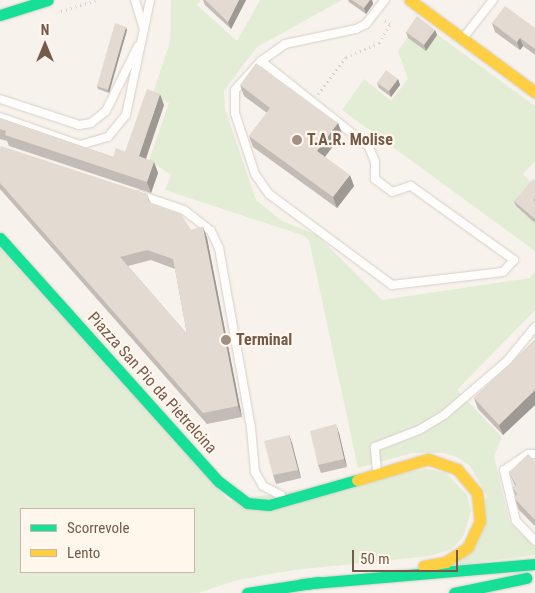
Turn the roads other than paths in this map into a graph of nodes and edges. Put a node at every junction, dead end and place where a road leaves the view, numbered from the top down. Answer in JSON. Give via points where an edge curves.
{"nodes":[{"id":1,"x":48,"y":0,"type":"edge"},
{"id":2,"x":134,"y":0,"type":"edge"},
{"id":3,"x":150,"y":0,"type":"edge"},
{"id":4,"x":385,"y":0,"type":"edge"},
{"id":5,"x":410,"y":0,"type":"edge"},
{"id":6,"x":493,"y":0,"type":"edge"},
{"id":7,"x":0,"y":14,"type":"edge"},
{"id":8,"x":145,"y":33,"type":"junction"},
{"id":9,"x":464,"y":37,"type":"junction"},
{"id":10,"x":261,"y":62,"type":"junction"},
{"id":11,"x":535,"y":92,"type":"edge"},
{"id":12,"x":0,"y":98,"type":"edge"},
{"id":13,"x":0,"y":117,"type":"edge"},
{"id":14,"x":129,"y":192,"type":"edge"},
{"id":15,"x":0,"y":238,"type":"edge"},
{"id":16,"x":535,"y":327,"type":"edge"},
{"id":17,"x":535,"y":454,"type":"edge"},
{"id":18,"x":378,"y":472,"type":"junction"},
{"id":19,"x":302,"y":496,"type":"junction"},
{"id":20,"x":535,"y":541,"type":"edge"},
{"id":21,"x":535,"y":564,"type":"edge"},
{"id":22,"x":535,"y":576,"type":"edge"},
{"id":23,"x":302,"y":584,"type":"junction"},
{"id":24,"x":247,"y":593,"type":"edge"},
{"id":25,"x":454,"y":593,"type":"edge"}],
"edges":[{"from":1,"to":7,"type":"street"},
{"from":2,"to":8,"type":"lane"},
{"from":3,"to":8,"type":"lane"},
{"from":4,"to":10,"type":"lane","via":[[366,24],[285,44]]},
{"from":5,"to":9,"type":"street"},
{"from":6,"to":9,"type":"lane"},
{"from":8,"to":12,"type":"lane","via":[[106,111],[91,123],[79,125]]},
{"from":8,"to":13,"type":"lane","via":[[126,115],[108,137],[80,145]]},
{"from":9,"to":11,"type":"street"},
{"from":10,"to":10,"type":"lane","via":[[235,90],[235,113],[254,174],[269,194],[392,286],[503,272],[514,260],[411,186],[392,192],[375,179],[375,162],[369,147]]},
{"from":14,"to":19,"type":"lane","via":[[184,210],[211,231],[219,248],[255,472],[263,486],[273,493]]},
{"from":15,"to":19,"type":"street","name":"Piazza San Pio da Pietrelcina","via":[[218,481],[248,503],[269,505]]},
{"from":16,"to":18,"type":"lane","via":[[507,361],[444,415],[419,430],[375,447]]},
{"from":17,"to":20,"type":"lane","via":[[528,454],[504,470],[516,520]]},
{"from":18,"to":19,"type":"street","name":"Piazza San Pio da Pietrelcina"},
{"from":18,"to":23,"type":"street","name":"Piazza San Pio da Pietrelcina","via":[[428,460],[457,469],[477,493],[480,506],[476,534],[468,547],[446,562]]},
{"from":21,"to":23,"type":"street"},
{"from":22,"to":25,"type":"street"},
{"from":23,"to":24,"type":"street"}]}
